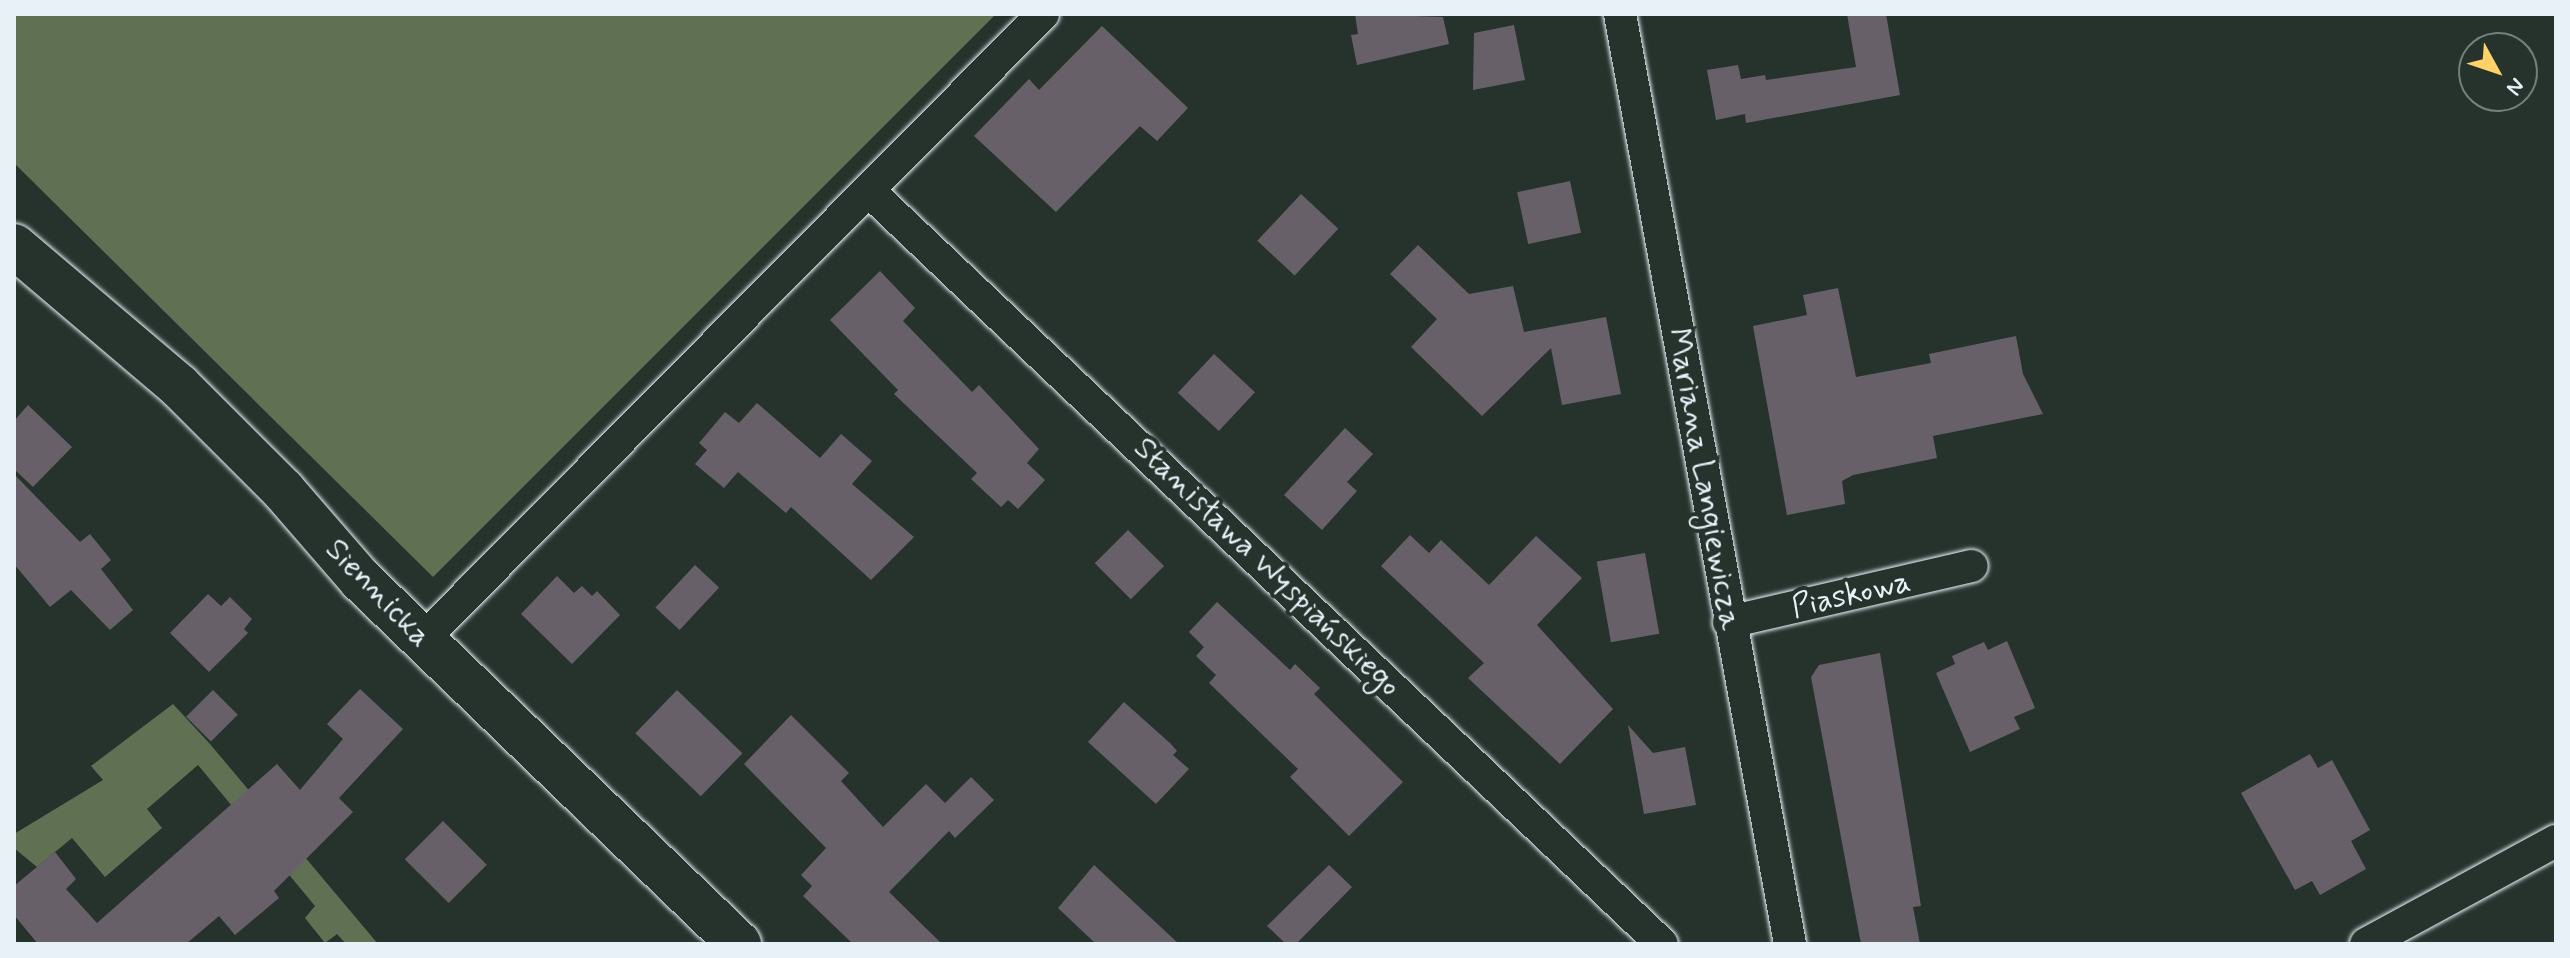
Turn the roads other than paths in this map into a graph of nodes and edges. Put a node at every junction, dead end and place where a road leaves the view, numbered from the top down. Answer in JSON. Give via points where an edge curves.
{"nodes":[{"id":1,"x":1043,"y":14,"type":"edge"},
{"id":2,"x":1620,"y":14,"type":"edge"},
{"id":3,"x":870,"y":192,"type":"junction"},
{"id":4,"x":14,"y":246,"type":"edge"},
{"id":5,"x":1972,"y":566,"type":"dead end"},
{"id":6,"x":1729,"y":622,"type":"junction"},
{"id":7,"x":422,"y":640,"type":"junction"},
{"id":8,"x":2556,"y":841,"type":"edge"},
{"id":9,"x":739,"y":944,"type":"edge"},
{"id":10,"x":1662,"y":944,"type":"edge"},
{"id":11,"x":1790,"y":944,"type":"edge"},
{"id":12,"x":2366,"y":944,"type":"edge"}],
"edges":[{"from":1,"to":3,"type":"street"},
{"from":2,"to":6,"type":"street","name":"Mariana Langiewicza"},
{"from":3,"to":7,"type":"street"},
{"from":3,"to":10,"type":"street","name":"Stanisława Wyspiańskiego"},
{"from":4,"to":7,"type":"main road","name":"Siennicka","via":[[179,386]]},
{"from":5,"to":6,"type":"street","name":"Piaskowa"},
{"from":6,"to":11,"type":"street","name":"Mariana Langiewicza"},
{"from":7,"to":9,"type":"main road","name":"Siennicka"},
{"from":8,"to":12,"type":"street"}]}
